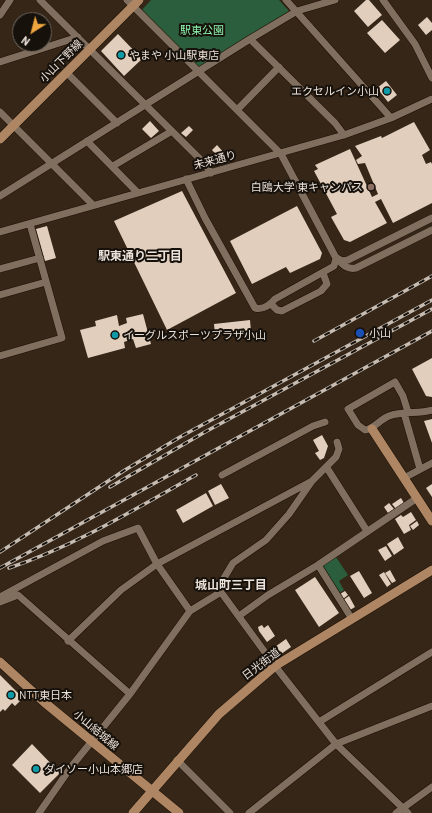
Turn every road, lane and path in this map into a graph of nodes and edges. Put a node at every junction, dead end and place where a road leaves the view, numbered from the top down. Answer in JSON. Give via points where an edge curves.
{"nodes":[{"id":1,"x":10,"y":0,"type":"edge"},
{"id":2,"x":40,"y":0,"type":"edge"},
{"id":3,"x":286,"y":0,"type":"edge"},
{"id":4,"x":335,"y":0,"type":"edge"},
{"id":5,"x":383,"y":0,"type":"edge"},
{"id":6,"x":133,"y":2,"type":"edge"},
{"id":7,"x":297,"y":11,"type":"junction"},
{"id":8,"x":0,"y":16,"type":"edge"},
{"id":9,"x":78,"y":37,"type":"junction"},
{"id":10,"x":250,"y":39,"type":"junction"},
{"id":11,"x":90,"y":49,"type":"junction"},
{"id":12,"x":0,"y":62,"type":"edge"},
{"id":13,"x":278,"y":67,"type":"junction"},
{"id":14,"x":198,"y":71,"type":"junction"},
{"id":15,"x":66,"y":73,"type":"junction"},
{"id":16,"x":432,"y":78,"type":"edge"},
{"id":17,"x":432,"y":99,"type":"edge"},
{"id":18,"x":146,"y":104,"type":"junction"},
{"id":19,"x":237,"y":110,"type":"junction"},
{"id":20,"x":0,"y":112,"type":"edge"},
{"id":21,"x":391,"y":118,"type":"junction"},
{"id":22,"x":117,"y":123,"type":"junction"},
{"id":23,"x":14,"y":126,"type":"junction"},
{"id":24,"x":172,"y":131,"type":"junction"},
{"id":25,"x":344,"y":135,"type":"junction"},
{"id":26,"x":0,"y":139,"type":"edge"},
{"id":27,"x":87,"y":141,"type":"junction"},
{"id":28,"x":281,"y":154,"type":"junction"},
{"id":29,"x":53,"y":163,"type":"junction"},
{"id":30,"x":113,"y":166,"type":"junction"},
{"id":31,"x":211,"y":173,"type":"junction"},
{"id":32,"x":186,"y":179,"type":"junction"},
{"id":33,"x":137,"y":192,"type":"junction"},
{"id":34,"x":0,"y":196,"type":"edge"},
{"id":35,"x":93,"y":205,"type":"junction"},
{"id":36,"x":432,"y":218,"type":"edge"},
{"id":37,"x":30,"y":224,"type":"junction"},
{"id":38,"x":432,"y":230,"type":"edge"},
{"id":39,"x":0,"y":232,"type":"edge"},
{"id":40,"x":40,"y":258,"type":"junction"},
{"id":41,"x":336,"y":258,"type":"junction"},
{"id":42,"x":0,"y":269,"type":"edge"},
{"id":43,"x":323,"y":272,"type":"junction"},
{"id":44,"x":46,"y":282,"type":"junction"},
{"id":45,"x":0,"y":295,"type":"edge"},
{"id":46,"x":271,"y":304,"type":"junction"},
{"id":47,"x":0,"y":356,"type":"edge"},
{"id":48,"x":432,"y":410,"type":"edge"},
{"id":49,"x":406,"y":412,"type":"junction"},
{"id":50,"x":325,"y":422,"type":"dead end"},
{"id":51,"x":372,"y":429,"type":"junction"},
{"id":52,"x":337,"y":442,"type":"dead end"},
{"id":53,"x":432,"y":463,"type":"edge"},
{"id":54,"x":327,"y":468,"type":"junction"},
{"id":55,"x":420,"y":469,"type":"junction"},
{"id":56,"x":222,"y":475,"type":"dead end"},
{"id":57,"x":404,"y":478,"type":"junction"},
{"id":58,"x":312,"y":481,"type":"junction"},
{"id":59,"x":417,"y":498,"type":"junction"},
{"id":60,"x":432,"y":521,"type":"edge"},
{"id":61,"x":367,"y":531,"type":"junction"},
{"id":62,"x":157,"y":564,"type":"junction"},
{"id":63,"x":318,"y":565,"type":"junction"},
{"id":64,"x":432,"y":570,"type":"edge"},
{"id":65,"x":221,"y":592,"type":"junction"},
{"id":66,"x":0,"y":597,"type":"edge"},
{"id":67,"x":0,"y":602,"type":"edge"},
{"id":68,"x":190,"y":611,"type":"junction"},
{"id":69,"x":239,"y":616,"type":"junction"},
{"id":70,"x":352,"y":619,"type":"junction"},
{"id":71,"x":68,"y":641,"type":"junction"},
{"id":72,"x":432,"y":652,"type":"edge"},
{"id":73,"x":0,"y":662,"type":"edge"},
{"id":74,"x":275,"y":666,"type":"junction"},
{"id":75,"x":130,"y":694,"type":"junction"},
{"id":76,"x":432,"y":706,"type":"edge"},
{"id":77,"x":319,"y":722,"type":"junction"},
{"id":78,"x":91,"y":742,"type":"junction"},
{"id":79,"x":336,"y":744,"type":"junction"},
{"id":80,"x":177,"y":760,"type":"junction"},
{"id":81,"x":432,"y":787,"type":"edge"},
{"id":82,"x":151,"y":790,"type":"junction"},
{"id":83,"x":405,"y":811,"type":"edge"},
{"id":84,"x":39,"y":813,"type":"edge"},
{"id":85,"x":133,"y":813,"type":"edge"},
{"id":86,"x":179,"y":813,"type":"edge"},
{"id":87,"x":230,"y":813,"type":"edge"},
{"id":88,"x":249,"y":813,"type":"edge"},
{"id":89,"x":396,"y":813,"type":"edge"}],
"edges":[{"from":1,"to":8,"type":"street"},
{"from":2,"to":9,"type":"street"},
{"from":3,"to":7,"type":"street"},
{"from":4,"to":7,"type":"street"},
{"from":5,"to":16,"type":"street","via":[[415,44]]},
{"from":6,"to":11,"type":"main road","name":"小山下野線"},
{"from":6,"to":14,"type":"street"},
{"from":7,"to":10,"type":"street"},
{"from":7,"to":21,"type":"street"},
{"from":9,"to":11,"type":"street"},
{"from":9,"to":12,"type":"street"},
{"from":10,"to":13,"type":"street"},
{"from":10,"to":14,"type":"street"},
{"from":11,"to":15,"type":"main road","name":"小山下野線"},
{"from":11,"to":18,"type":"street"},
{"from":13,"to":19,"type":"street"},
{"from":13,"to":25,"type":"street"},
{"from":14,"to":18,"type":"street"},
{"from":14,"to":19,"type":"street"},
{"from":15,"to":22,"type":"street"},
{"from":15,"to":23,"type":"main road","name":"小山下野線"},
{"from":17,"to":21,"type":"street","name":"未来通り"},
{"from":18,"to":22,"type":"street"},
{"from":18,"to":24,"type":"street"},
{"from":19,"to":28,"type":"street"},
{"from":20,"to":23,"type":"street"},
{"from":21,"to":25,"type":"street","name":"未来通り"},
{"from":22,"to":27,"type":"street"},
{"from":23,"to":26,"type":"main road","name":"小山下野線"},
{"from":23,"to":29,"type":"street"},
{"from":24,"to":30,"type":"street"},
{"from":24,"to":31,"type":"street"},
{"from":25,"to":28,"type":"street","name":"未来通り"},
{"from":27,"to":29,"type":"street"},
{"from":27,"to":30,"type":"street"},
{"from":28,"to":31,"type":"street","name":"未来通り"},
{"from":28,"to":41,"type":"street"},
{"from":29,"to":34,"type":"street"},
{"from":29,"to":35,"type":"street"},
{"from":30,"to":33,"type":"street"},
{"from":31,"to":32,"type":"street","name":"未来通り"},
{"from":32,"to":33,"type":"street","name":"未来通り"},
{"from":32,"to":46,"type":"street","via":[[252,306],[260,309]]},
{"from":33,"to":35,"type":"street","name":"未来通り"},
{"from":35,"to":37,"type":"street","name":"未来通り"},
{"from":36,"to":41,"type":"street","via":[[348,260]]},
{"from":37,"to":39,"type":"street","name":"未来通り"},
{"from":37,"to":40,"type":"street"},
{"from":38,"to":41,"type":"street","via":[[356,268],[346,267]]},
{"from":40,"to":42,"type":"street"},
{"from":40,"to":44,"type":"street"},
{"from":41,"to":43,"type":"street","via":[[334,266]]},
{"from":43,"to":46,"type":"street","via":[[275,299]]},
{"from":43,"to":46,"type":"street","via":[[327,284],[321,292],[282,311]]},
{"from":44,"to":45,"type":"street"},
{"from":44,"to":47,"type":"street","via":[[62,338]]},
{"from":48,"to":49,"type":"street"},
{"from":49,"to":51,"type":"street","via":[[389,416]]},
{"from":49,"to":51,"type":"street","via":[[403,396],[395,382],[348,409],[360,429]]},
{"from":49,"to":55,"type":"street"},
{"from":50,"to":56,"type":"street"},
{"from":51,"to":57,"type":"main road"},
{"from":52,"to":54,"type":"street","via":[[339,449],[336,457]]},
{"from":53,"to":55,"type":"street"},
{"from":54,"to":58,"type":"street"},
{"from":54,"to":61,"type":"street"},
{"from":55,"to":57,"type":"street"},
{"from":57,"to":59,"type":"main road"},
{"from":58,"to":62,"type":"street"},
{"from":58,"to":65,"type":"street","via":[[289,514],[266,540],[233,563],[218,588]]},
{"from":59,"to":60,"type":"main road"},
{"from":59,"to":61,"type":"street"},
{"from":61,"to":63,"type":"street"},
{"from":62,"to":66,"type":"street","via":[[138,528],[103,541]]},
{"from":62,"to":68,"type":"street"},
{"from":62,"to":71,"type":"street","via":[[122,590]]},
{"from":63,"to":69,"type":"street"},
{"from":63,"to":70,"type":"street"},
{"from":64,"to":70,"type":"main road","name":"日光街道"},
{"from":65,"to":68,"type":"street"},
{"from":65,"to":69,"type":"street"},
{"from":67,"to":71,"type":"street","via":[[18,595]]},
{"from":68,"to":75,"type":"street"},
{"from":69,"to":74,"type":"street"},
{"from":70,"to":74,"type":"main road","name":"日光街道"},
{"from":71,"to":75,"type":"street"},
{"from":72,"to":77,"type":"street"},
{"from":73,"to":78,"type":"main road","name":"小山結城線"},
{"from":74,"to":77,"type":"street"},
{"from":74,"to":80,"type":"main road","name":"日光街道","via":[[218,714]]},
{"from":75,"to":78,"type":"street"},
{"from":76,"to":79,"type":"street"},
{"from":77,"to":79,"type":"street"},
{"from":78,"to":82,"type":"main road","name":"小山結城線"},
{"from":78,"to":84,"type":"street"},
{"from":79,"to":83,"type":"street"},
{"from":79,"to":88,"type":"street"},
{"from":80,"to":82,"type":"main road","name":"日光街道"},
{"from":80,"to":87,"type":"street"},
{"from":81,"to":83,"type":"street"},
{"from":82,"to":85,"type":"main road","name":"日光街道"},
{"from":82,"to":86,"type":"main road","name":"小山結城線"},
{"from":83,"to":89,"type":"street"}]}
